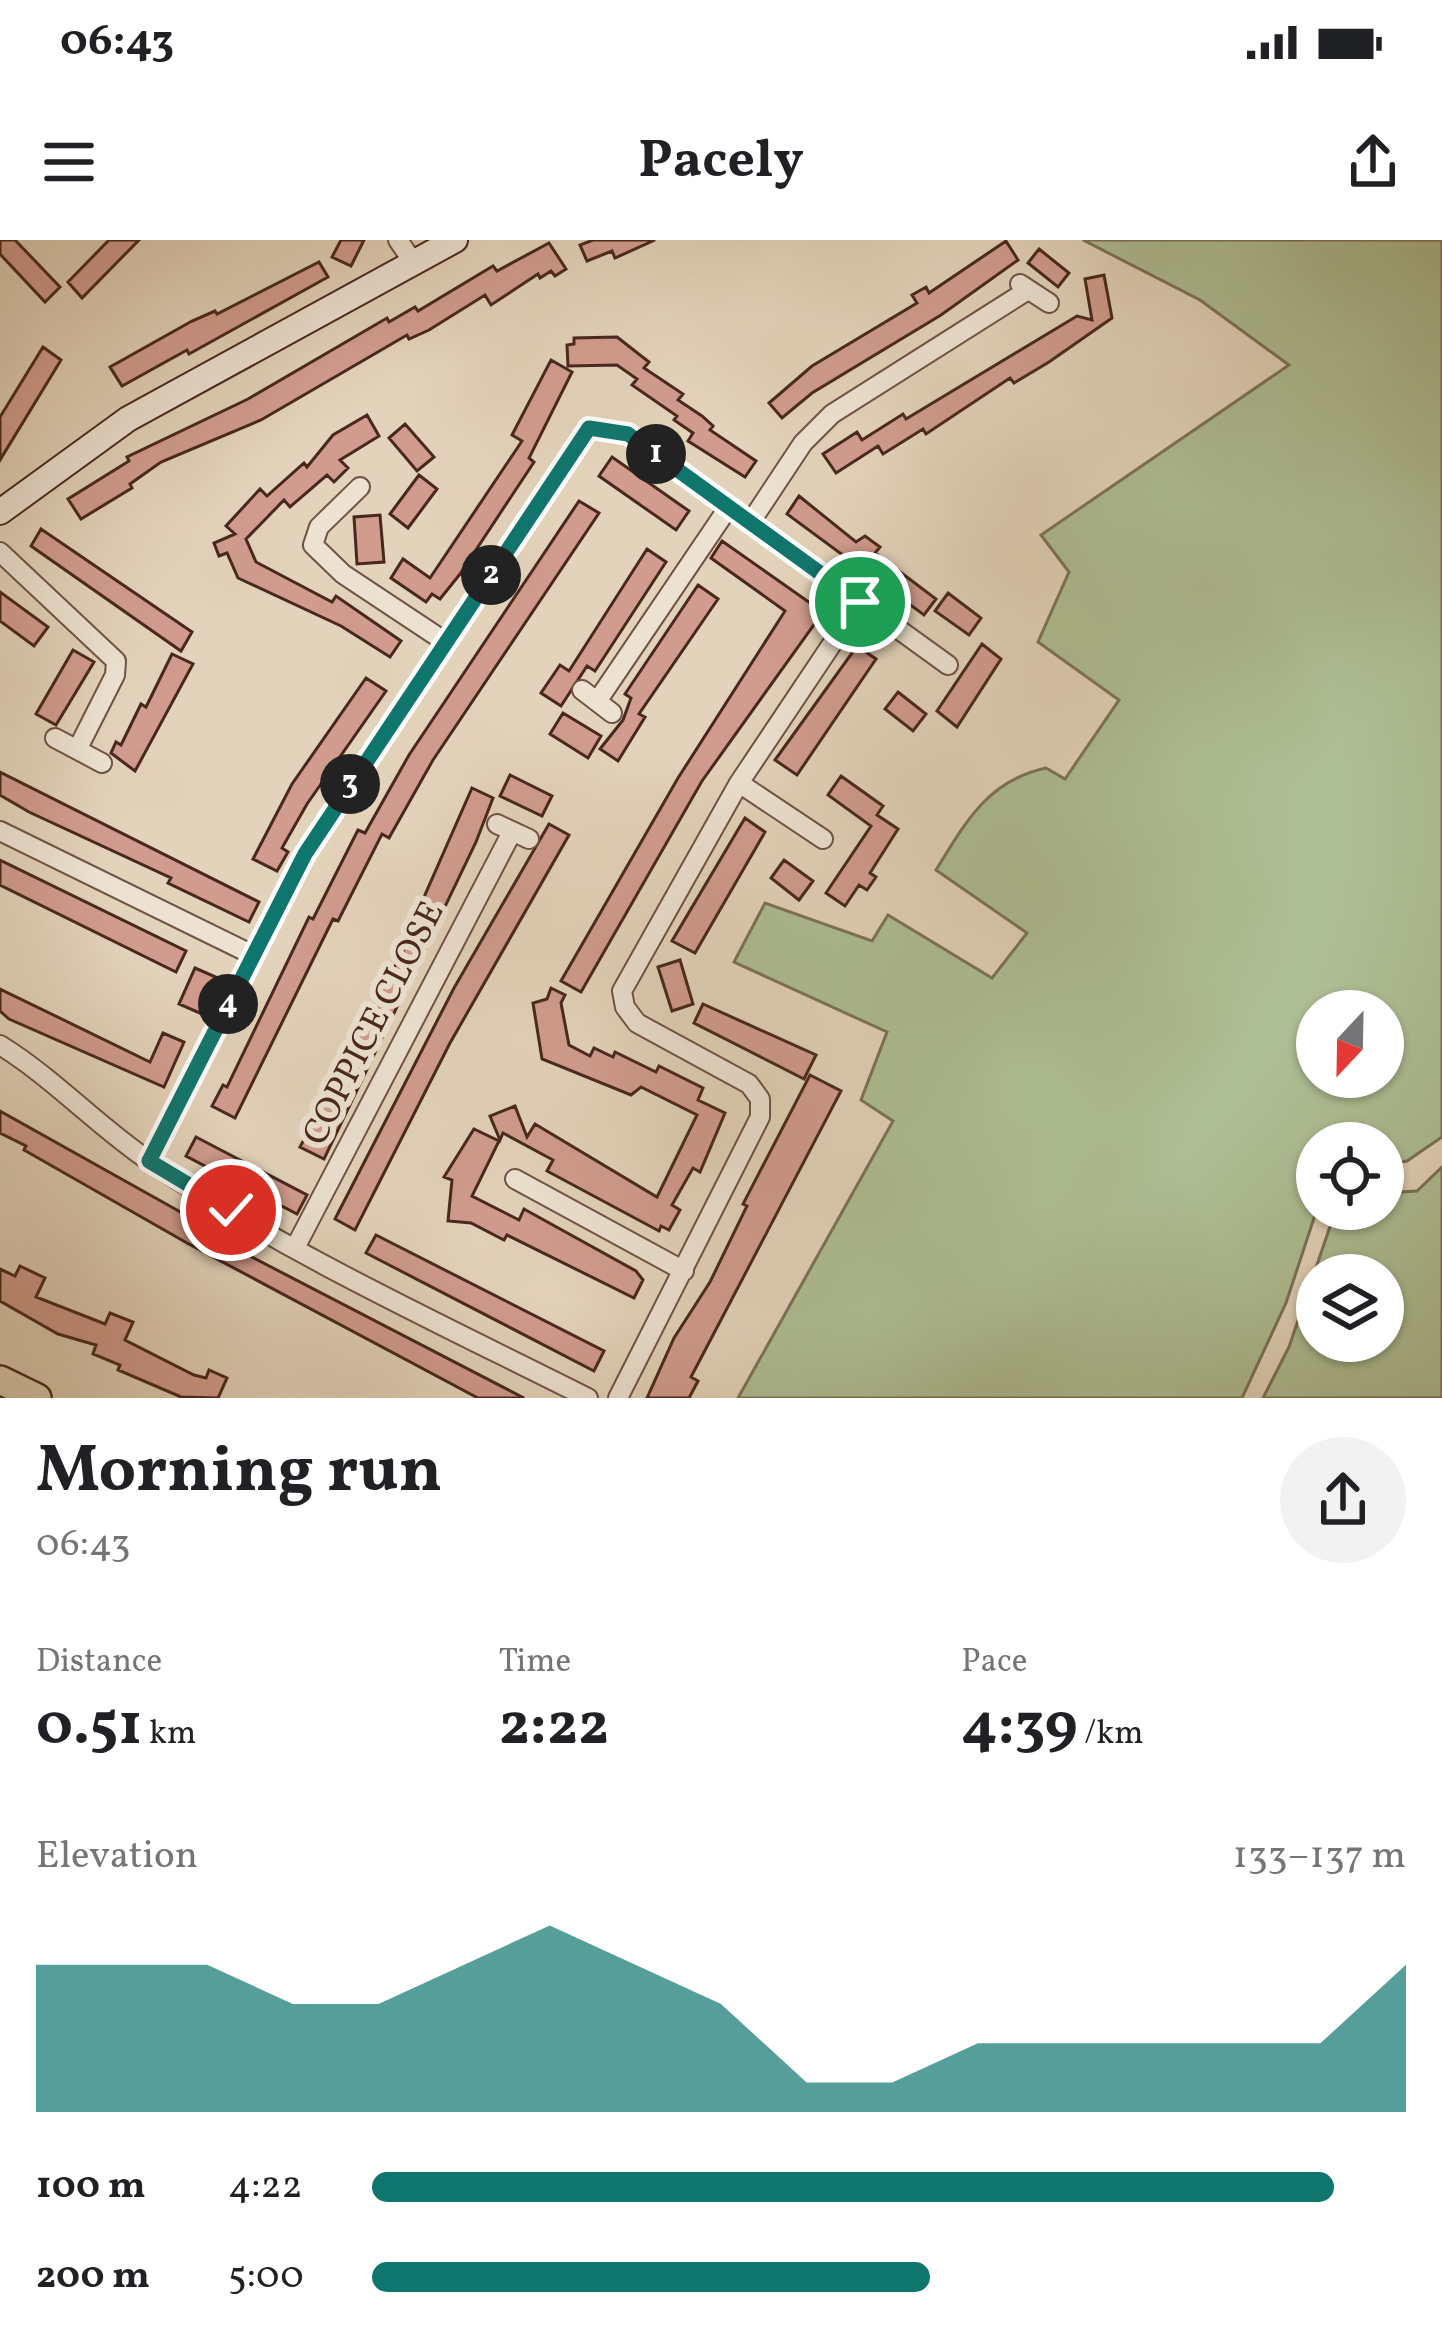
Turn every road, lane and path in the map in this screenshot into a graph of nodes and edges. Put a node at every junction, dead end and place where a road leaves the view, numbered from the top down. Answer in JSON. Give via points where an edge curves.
{"nodes":[{"id":1,"x":398,"y":240,"type":"edge"},
{"id":2,"x":455,"y":240,"type":"edge"},
{"id":3,"x":413,"y":262,"type":"junction"},
{"id":4,"x":1049,"y":304,"type":"dead end"},
{"id":5,"x":360,"y":487,"type":"dead end"},
{"id":6,"x":728,"y":508,"type":"junction"},
{"id":7,"x":0,"y":512,"type":"edge"},
{"id":8,"x":750,"y":523,"type":"junction"},
{"id":9,"x":0,"y":553,"type":"edge"},
{"id":10,"x":860,"y":602,"type":"junction"},
{"id":11,"x":447,"y":643,"type":"junction"},
{"id":12,"x":919,"y":673,"type":"dead end"},
{"id":13,"x":597,"y":701,"type":"dead end"},
{"id":14,"x":55,"y":738,"type":"dead end"},
{"id":15,"x":78,"y":748,"type":"junction"},
{"id":16,"x":102,"y":763,"type":"dead end"},
{"id":17,"x":739,"y":783,"type":"junction"},
{"id":18,"x":0,"y":831,"type":"edge"},
{"id":19,"x":513,"y":832,"type":"dead end"},
{"id":20,"x":823,"y":839,"type":"dead end"},
{"id":21,"x":253,"y":955,"type":"junction"},
{"id":22,"x":0,"y":1045,"type":"edge"},
{"id":23,"x":149,"y":1161,"type":"junction"},
{"id":24,"x":515,"y":1179,"type":"dead end"},
{"id":25,"x":296,"y":1246,"type":"junction"},
{"id":26,"x":684,"y":1271,"type":"junction"},
{"id":27,"x":0,"y":1380,"type":"edge"},
{"id":28,"x":37,"y":1398,"type":"edge"},
{"id":29,"x":588,"y":1398,"type":"edge"},
{"id":30,"x":618,"y":1398,"type":"edge"}],
"edges":[{"from":1,"to":3,"type":"street"},
{"from":2,"to":3,"type":"street"},
{"from":3,"to":7,"type":"street","via":[[128,419]]},
{"from":4,"to":8,"type":"street","via":[[1024,287],[832,414],[803,442]]},
{"from":5,"to":11,"type":"street","via":[[319,527],[313,544],[343,574]]},
{"from":6,"to":8,"type":"street"},
{"from":6,"to":11,"type":"street","via":[[628,434],[597,426],[575,442]]},
{"from":6,"to":13,"type":"street"},
{"from":8,"to":10,"type":"street"},
{"from":9,"to":15,"type":"street","via":[[116,661]]},
{"from":10,"to":12,"type":"street","via":[[940,660]]},
{"from":10,"to":17,"type":"street"},
{"from":11,"to":21,"type":"street","via":[[305,854]]},
{"from":14,"to":15,"type":"street"},
{"from":15,"to":16,"type":"street"},
{"from":17,"to":20,"type":"street"},
{"from":17,"to":26,"type":"street","via":[[622,991],[637,1023],[749,1084],[760,1099],[760,1117]]},
{"from":18,"to":21,"type":"street"},
{"from":19,"to":25,"type":"street","name":"COPPICE CLOSE"},
{"from":21,"to":23,"type":"street"},
{"from":22,"to":23,"type":"street"},
{"from":23,"to":25,"type":"street"},
{"from":24,"to":26,"type":"street"},
{"from":25,"to":29,"type":"street"},
{"from":26,"to":30,"type":"street"},
{"from":27,"to":28,"type":"main road"}]}
